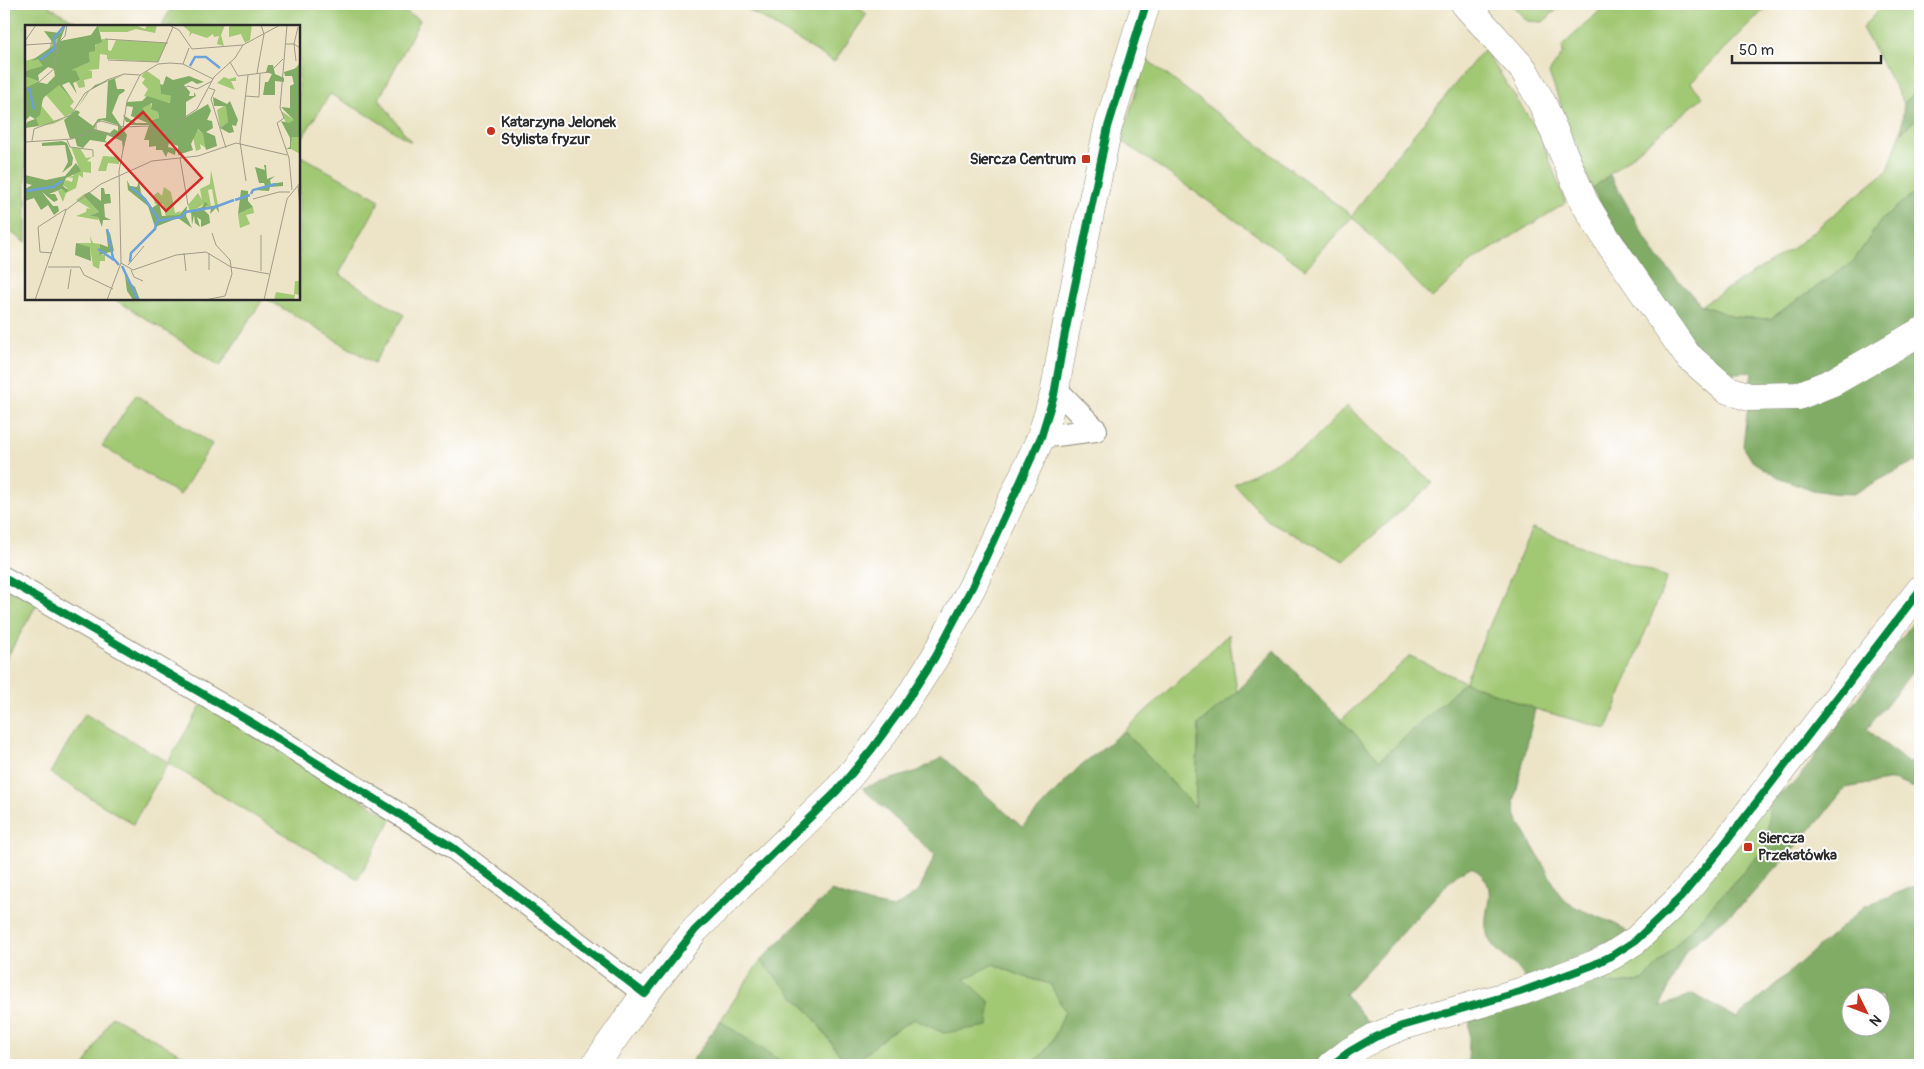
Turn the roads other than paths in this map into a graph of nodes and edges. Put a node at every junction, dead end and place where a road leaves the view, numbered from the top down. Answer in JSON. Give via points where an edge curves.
{"nodes":[{"id":1,"x":1146,"y":4,"type":"edge"},
{"id":2,"x":1465,"y":4,"type":"edge"},
{"id":3,"x":1920,"y":332,"type":"edge"},
{"id":4,"x":1055,"y":388,"type":"junction"},
{"id":5,"x":1041,"y":437,"type":"junction"},
{"id":6,"x":4,"y":578,"type":"edge"},
{"id":7,"x":1920,"y":590,"type":"edge"},
{"id":8,"x":645,"y":994,"type":"junction"},
{"id":9,"x":596,"y":1065,"type":"edge"},
{"id":10,"x":1332,"y":1065,"type":"edge"}],
"edges":[{"from":1,"to":4,"type":"street","via":[[1108,127]]},
{"from":2,"to":3,"type":"street","via":[[1524,70],[1543,105],[1584,202],[1608,240],[1687,355],[1726,389],[1749,397],[1798,396],[1833,382]]},
{"from":4,"to":5,"type":"street"},
{"from":4,"to":5,"type":"street","via":[[1096,430]]},
{"from":5,"to":8,"type":"street","via":[[972,587],[935,657],[904,705],[837,791],[695,930]]},
{"from":6,"to":8,"type":"street","via":[[249,721],[452,847]]},
{"from":7,"to":10,"type":"street","via":[[1712,859],[1681,897],[1636,940],[1613,956],[1584,969],[1375,1037]]},
{"from":8,"to":9,"type":"street"}]}
